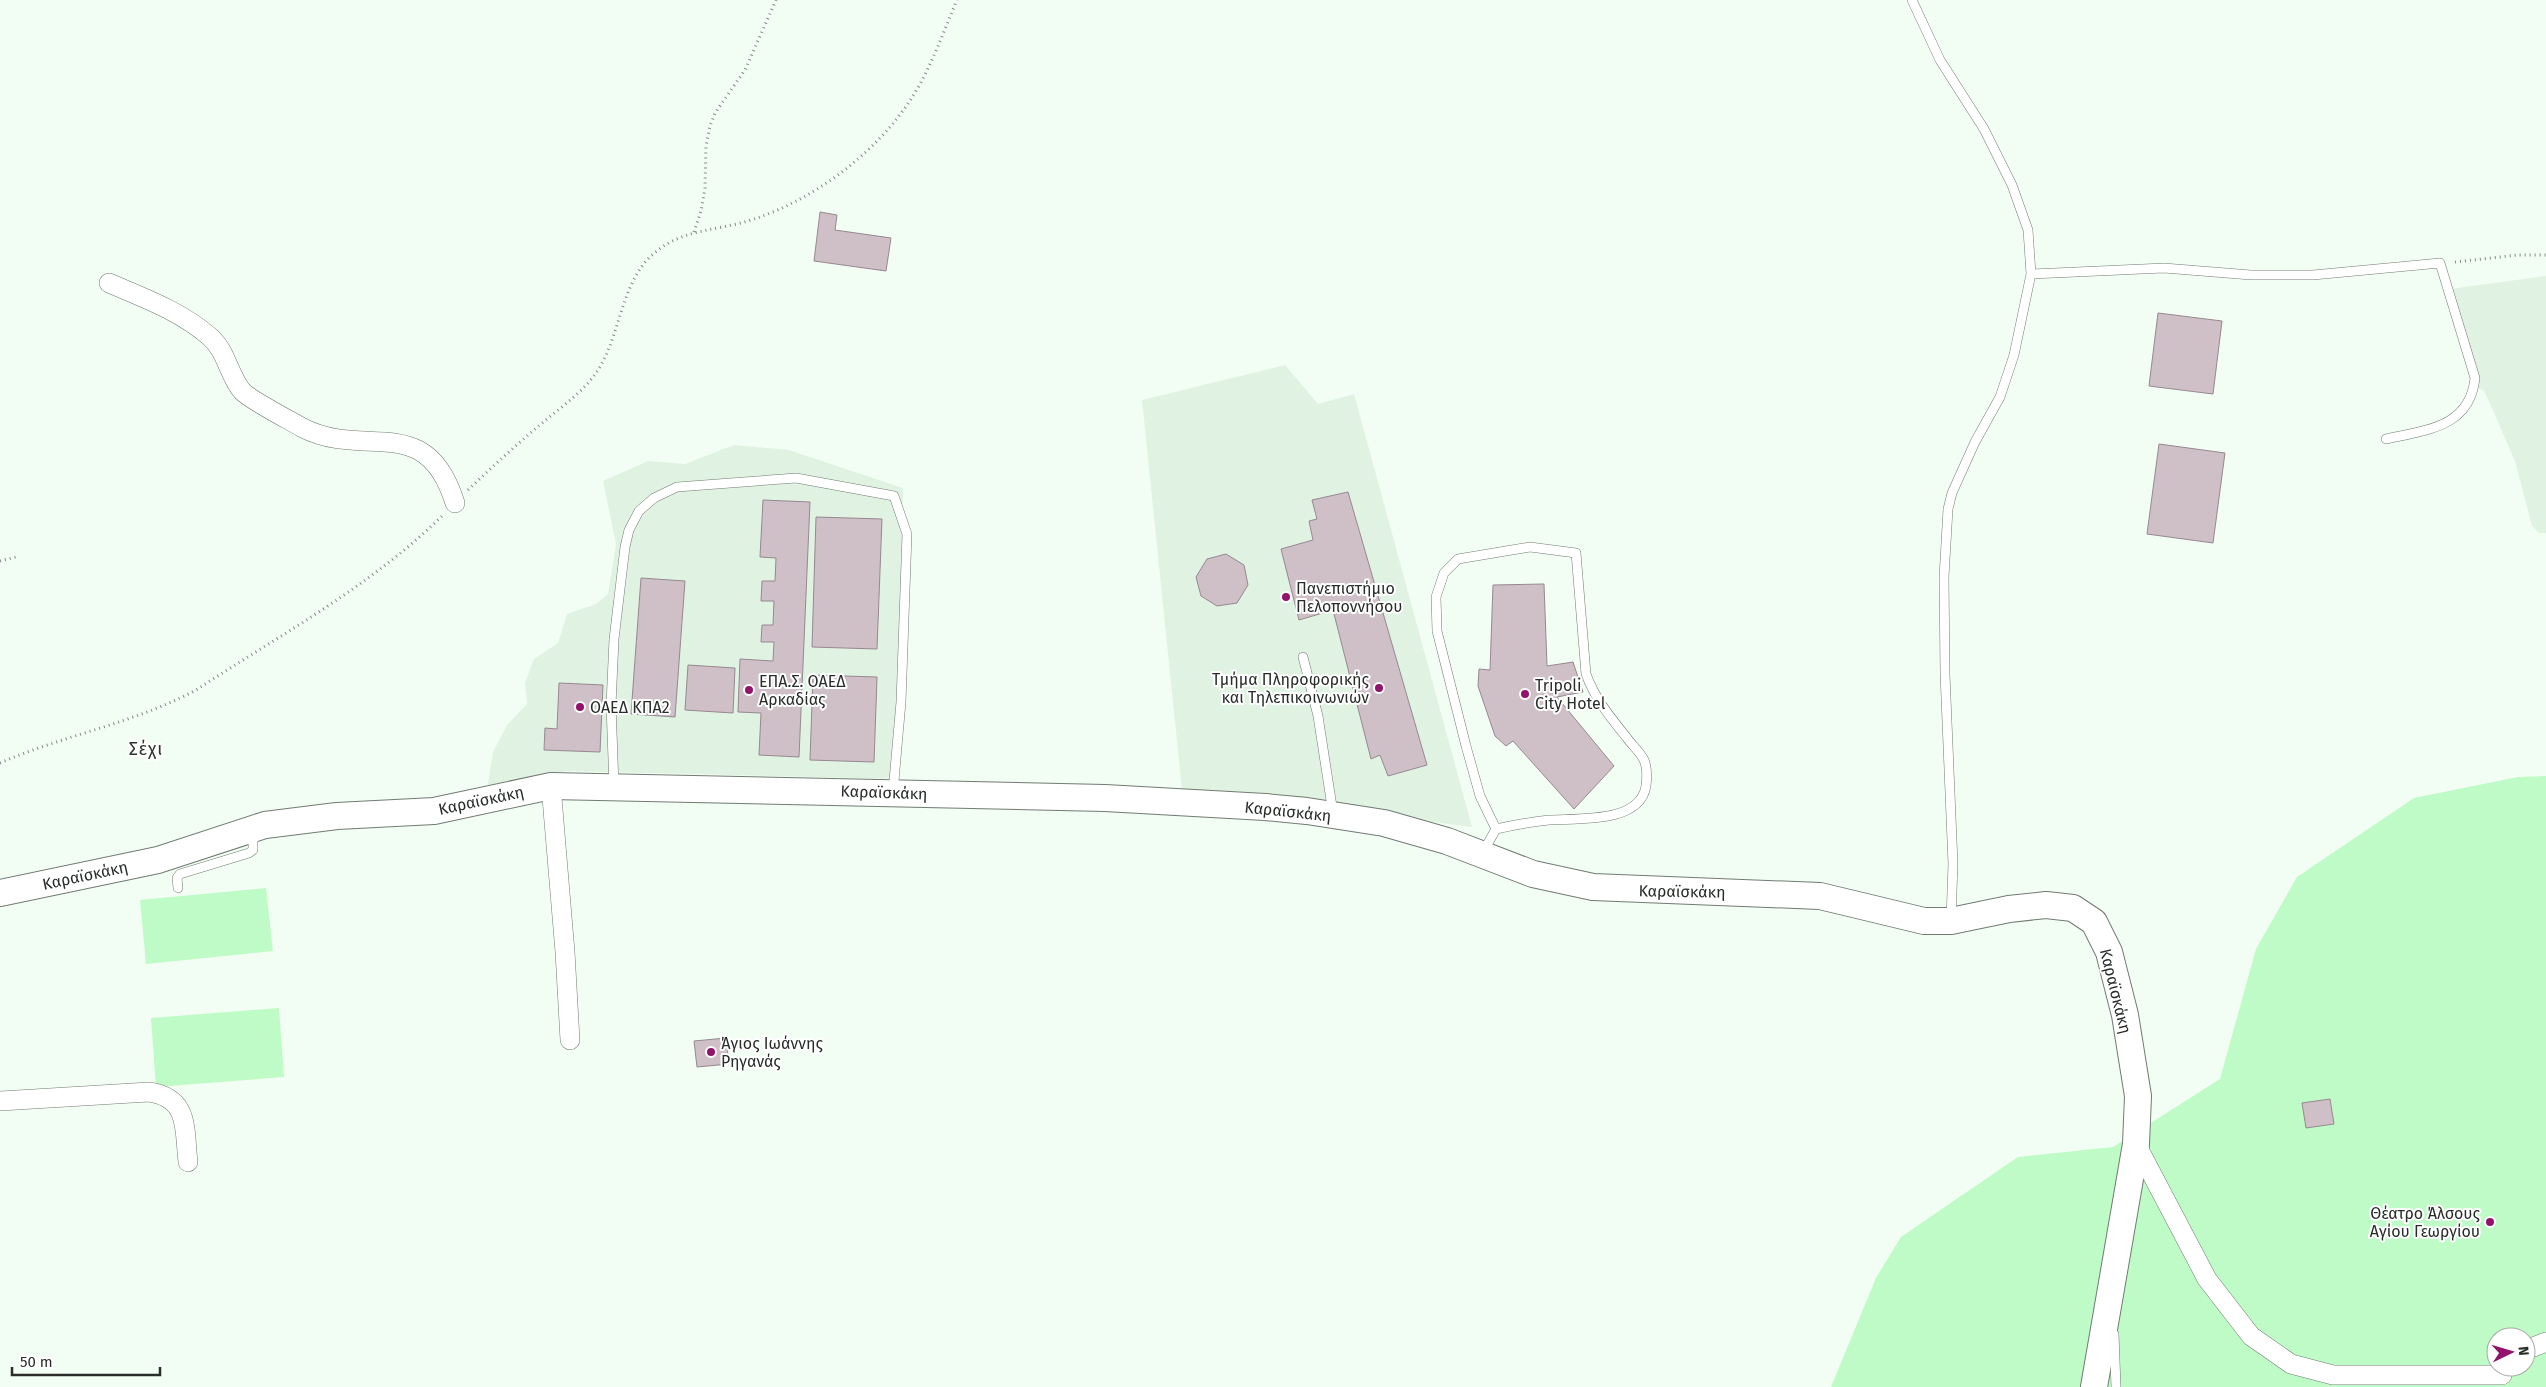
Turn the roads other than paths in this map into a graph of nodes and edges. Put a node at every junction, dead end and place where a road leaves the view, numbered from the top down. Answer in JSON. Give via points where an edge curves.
{"nodes":[{"id":1,"x":1912,"y":0,"type":"edge"},
{"id":2,"x":2031,"y":274,"type":"junction"},
{"id":3,"x":109,"y":284,"type":"dead end"},
{"id":4,"x":2386,"y":439,"type":"dead end"},
{"id":5,"x":455,"y":503,"type":"road end"},
{"id":6,"x":1303,"y":657,"type":"dead end"},
{"id":7,"x":551,"y":786,"type":"junction"},
{"id":8,"x":614,"y":787,"type":"junction"},
{"id":9,"x":893,"y":792,"type":"junction"},
{"id":10,"x":1334,"y":815,"type":"junction"},
{"id":11,"x":252,"y":828,"type":"junction"},
{"id":12,"x":1496,"y":829,"type":"junction"},
{"id":13,"x":1482,"y":855,"type":"junction"},
{"id":14,"x":178,"y":888,"type":"dead end"},
{"id":15,"x":0,"y":893,"type":"edge"},
{"id":16,"x":1951,"y":921,"type":"junction"},
{"id":17,"x":570,"y":1040,"type":"dead end"},
{"id":18,"x":0,"y":1101,"type":"edge"},
{"id":19,"x":2136,"y":1144,"type":"junction"},
{"id":20,"x":188,"y":1162,"type":"dead end"},
{"id":21,"x":2107,"y":1308,"type":"junction"},
{"id":22,"x":2486,"y":1376,"type":"edge"},
{"id":23,"x":2094,"y":1387,"type":"edge"},
{"id":24,"x":2116,"y":1387,"type":"edge"}],
"edges":[{"from":1,"to":2,"type":"lane","via":[[1940,60],[1984,129],[2012,185],[2028,230]]},
{"from":2,"to":4,"type":"lane","via":[[2164,268],[2251,275],[2314,275],[2440,263],[2475,378],[2473,394],[2466,408],[2450,422]]},
{"from":2,"to":16,"type":"lane","via":[[2014,355],[2000,397],[1975,442],[1948,509],[1944,674],[1953,864]]},
{"from":3,"to":5,"type":"street","via":[[173,311],[210,336],[221,348],[243,392],[304,428],[326,438],[387,440],[426,454],[449,484]]},
{"from":6,"to":10,"type":"lane","via":[[1318,716]]},
{"from":7,"to":8,"type":"street","name":"Καραϊσκάκη"},
{"from":7,"to":11,"type":"street","name":"Καραϊσκάκη","via":[[434,811],[296,819]]},
{"from":7,"to":17,"type":"street"},
{"from":8,"to":9,"type":"street","name":"Καραϊσκάκη"},
{"from":8,"to":9,"type":"lane","via":[[611,705],[614,639],[625,547],[639,511],[654,498],[677,487],[796,478],[894,496],[907,534],[901,702]]},
{"from":9,"to":10,"type":"street","name":"Καραϊσκάκη","via":[[1205,803]]},
{"from":10,"to":13,"type":"street","name":"Καραϊσκάκη","via":[[1447,841]]},
{"from":11,"to":14,"type":"lane","via":[[253,850],[249,854],[180,874]]},
{"from":11,"to":15,"type":"street","name":"Καραϊσκάκη","via":[[158,860]]},
{"from":12,"to":12,"type":"lane","via":[[1619,814],[1645,793],[1648,778],[1644,760],[1602,707],[1586,674],[1576,552],[1530,547],[1458,559],[1444,573],[1436,597],[1438,631],[1466,746],[1480,796]]},
{"from":12,"to":13,"type":"lane"},
{"from":13,"to":16,"type":"street","name":"Καραϊσκάκη","via":[[1533,874],[1593,887],[1811,895],[1924,921]]},
{"from":16,"to":19,"type":"street","name":"Καραϊσκάκη","via":[[2046,905],[2073,908],[2094,922],[2109,952],[2125,1015],[2138,1096]]},
{"from":18,"to":20,"type":"street","via":[[161,1094],[170,1098],[182,1114]]},
{"from":19,"to":21,"type":"street","name":"Καραϊσκάκη"},
{"from":19,"to":22,"type":"street","via":[[2206,1279],[2251,1336],[2291,1364],[2333,1376]]},
{"from":21,"to":23,"type":"street","name":"Καραϊσκάκη"},
{"from":21,"to":24,"type":"lane","via":[[2114,1336]]}]}
